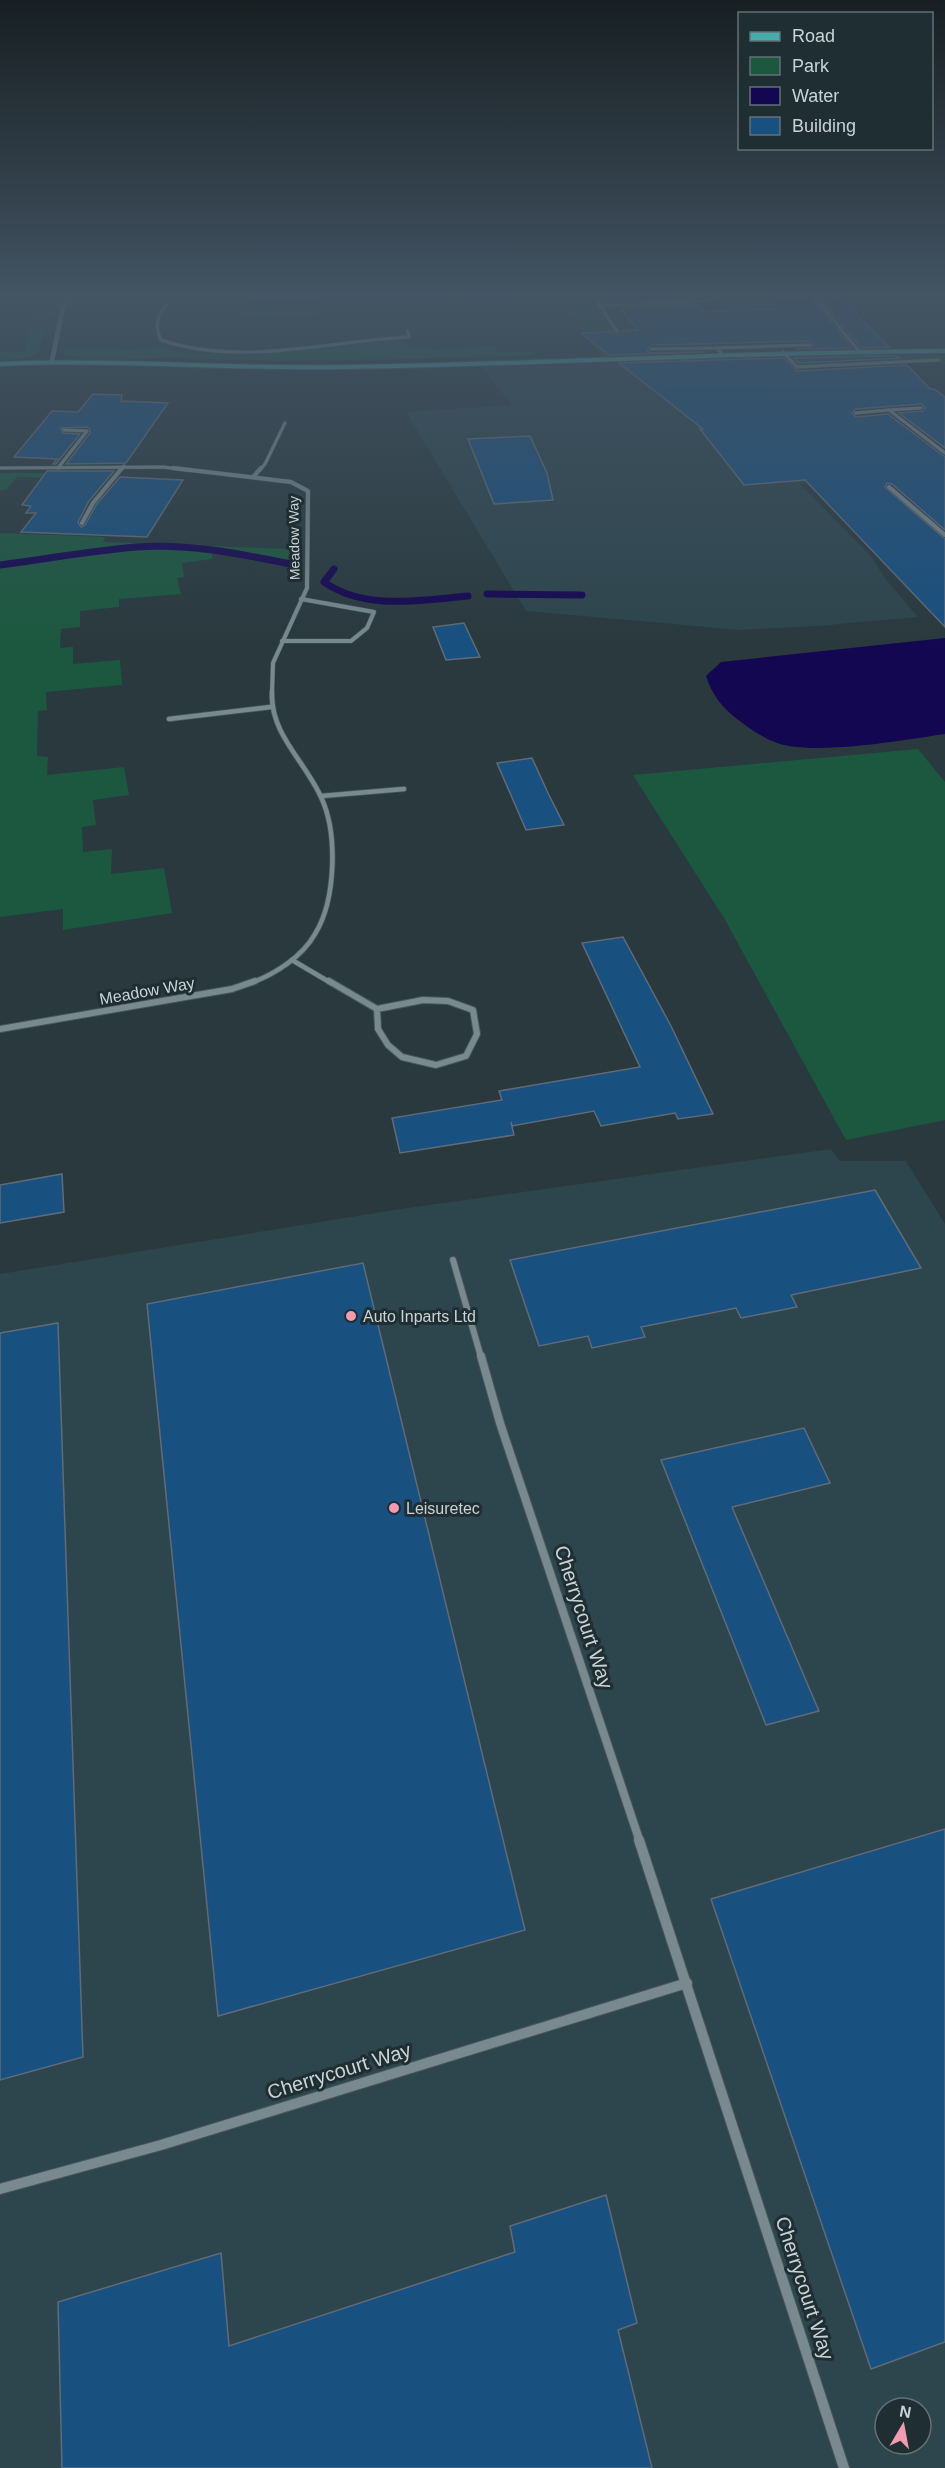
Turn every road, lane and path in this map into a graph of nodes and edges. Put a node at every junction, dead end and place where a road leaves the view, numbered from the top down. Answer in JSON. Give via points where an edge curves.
{"nodes":[{"id":1,"x":876,"y":411,"type":"edge"},
{"id":2,"x":891,"y":411,"type":"edge"},
{"id":3,"x":856,"y":413,"type":"dead end"},
{"id":4,"x":285,"y":423,"type":"dead end"},
{"id":5,"x":63,"y":430,"type":"dead end"},
{"id":6,"x":945,"y":453,"type":"edge"},
{"id":7,"x":124,"y":466,"type":"junction"},
{"id":8,"x":0,"y":468,"type":"edge"},
{"id":9,"x":58,"y":468,"type":"junction"},
{"id":10,"x":254,"y":476,"type":"junction"},
{"id":11,"x":889,"y":487,"type":"dead end"},
{"id":12,"x":82,"y":523,"type":"dead end"},
{"id":13,"x":945,"y":523,"type":"edge"},
{"id":14,"x":933,"y":525,"type":"junction"},
{"id":15,"x":945,"y":534,"type":"edge"},
{"id":16,"x":301,"y":599,"type":"junction"},
{"id":17,"x":282,"y":641,"type":"junction"},
{"id":18,"x":271,"y":706,"type":"junction"},
{"id":19,"x":169,"y":719,"type":"dead end"},
{"id":20,"x":404,"y":789,"type":"dead end"},
{"id":21,"x":321,"y":796,"type":"junction"},
{"id":22,"x":292,"y":960,"type":"junction"},
{"id":23,"x":377,"y":1009,"type":"junction"},
{"id":24,"x":0,"y":1029,"type":"edge"},
{"id":25,"x":453,"y":1260,"type":"dead end"},
{"id":26,"x":687,"y":1983,"type":"junction"},
{"id":27,"x":0,"y":2189,"type":"edge"},
{"id":28,"x":844,"y":2468,"type":"edge"}],
"edges":[{"from":1,"to":3,"type":"street"},
{"from":2,"to":6,"type":"street"},
{"from":4,"to":10,"type":"street","via":[[265,464]]},
{"from":5,"to":9,"type":"street","via":[[87,431]]},
{"from":7,"to":9,"type":"street","name":"Meadow Way"},
{"from":7,"to":10,"type":"street","name":"Meadow Way"},
{"from":7,"to":12,"type":"street","via":[[93,503]]},
{"from":8,"to":9,"type":"street","name":"Meadow Way"},
{"from":10,"to":16,"type":"street","name":"Meadow Way","via":[[291,482],[308,490],[307,588]]},
{"from":11,"to":14,"type":"street"},
{"from":13,"to":14,"type":"street"},
{"from":14,"to":15,"type":"street"},
{"from":16,"to":17,"type":"street","name":"Meadow Way"},
{"from":16,"to":17,"type":"street","via":[[374,612],[367,628],[351,641]]},
{"from":17,"to":18,"type":"street","name":"Meadow Way","via":[[273,663]]},
{"from":18,"to":19,"type":"street"},
{"from":18,"to":21,"type":"street","name":"Meadow Way","via":[[285,740]]},
{"from":20,"to":21,"type":"street"},
{"from":21,"to":22,"type":"street","name":"Meadow Way","via":[[330,823],[332,872],[326,909],[315,935]]},
{"from":22,"to":23,"type":"street"},
{"from":22,"to":24,"type":"street","name":"Meadow Way","via":[[264,978],[232,989]]},
{"from":23,"to":23,"type":"street","via":[[423,1000],[448,1001],[473,1010],[479,1025],[474,1045],[466,1056],[436,1065],[402,1057],[378,1029]]},
{"from":25,"to":26,"type":"street","name":"Cherrycourt Way","via":[[500,1423]]},
{"from":26,"to":27,"type":"street","name":"Cherrycourt Way","via":[[161,2145]]},
{"from":26,"to":28,"type":"street","name":"Cherrycourt Way"}]}
